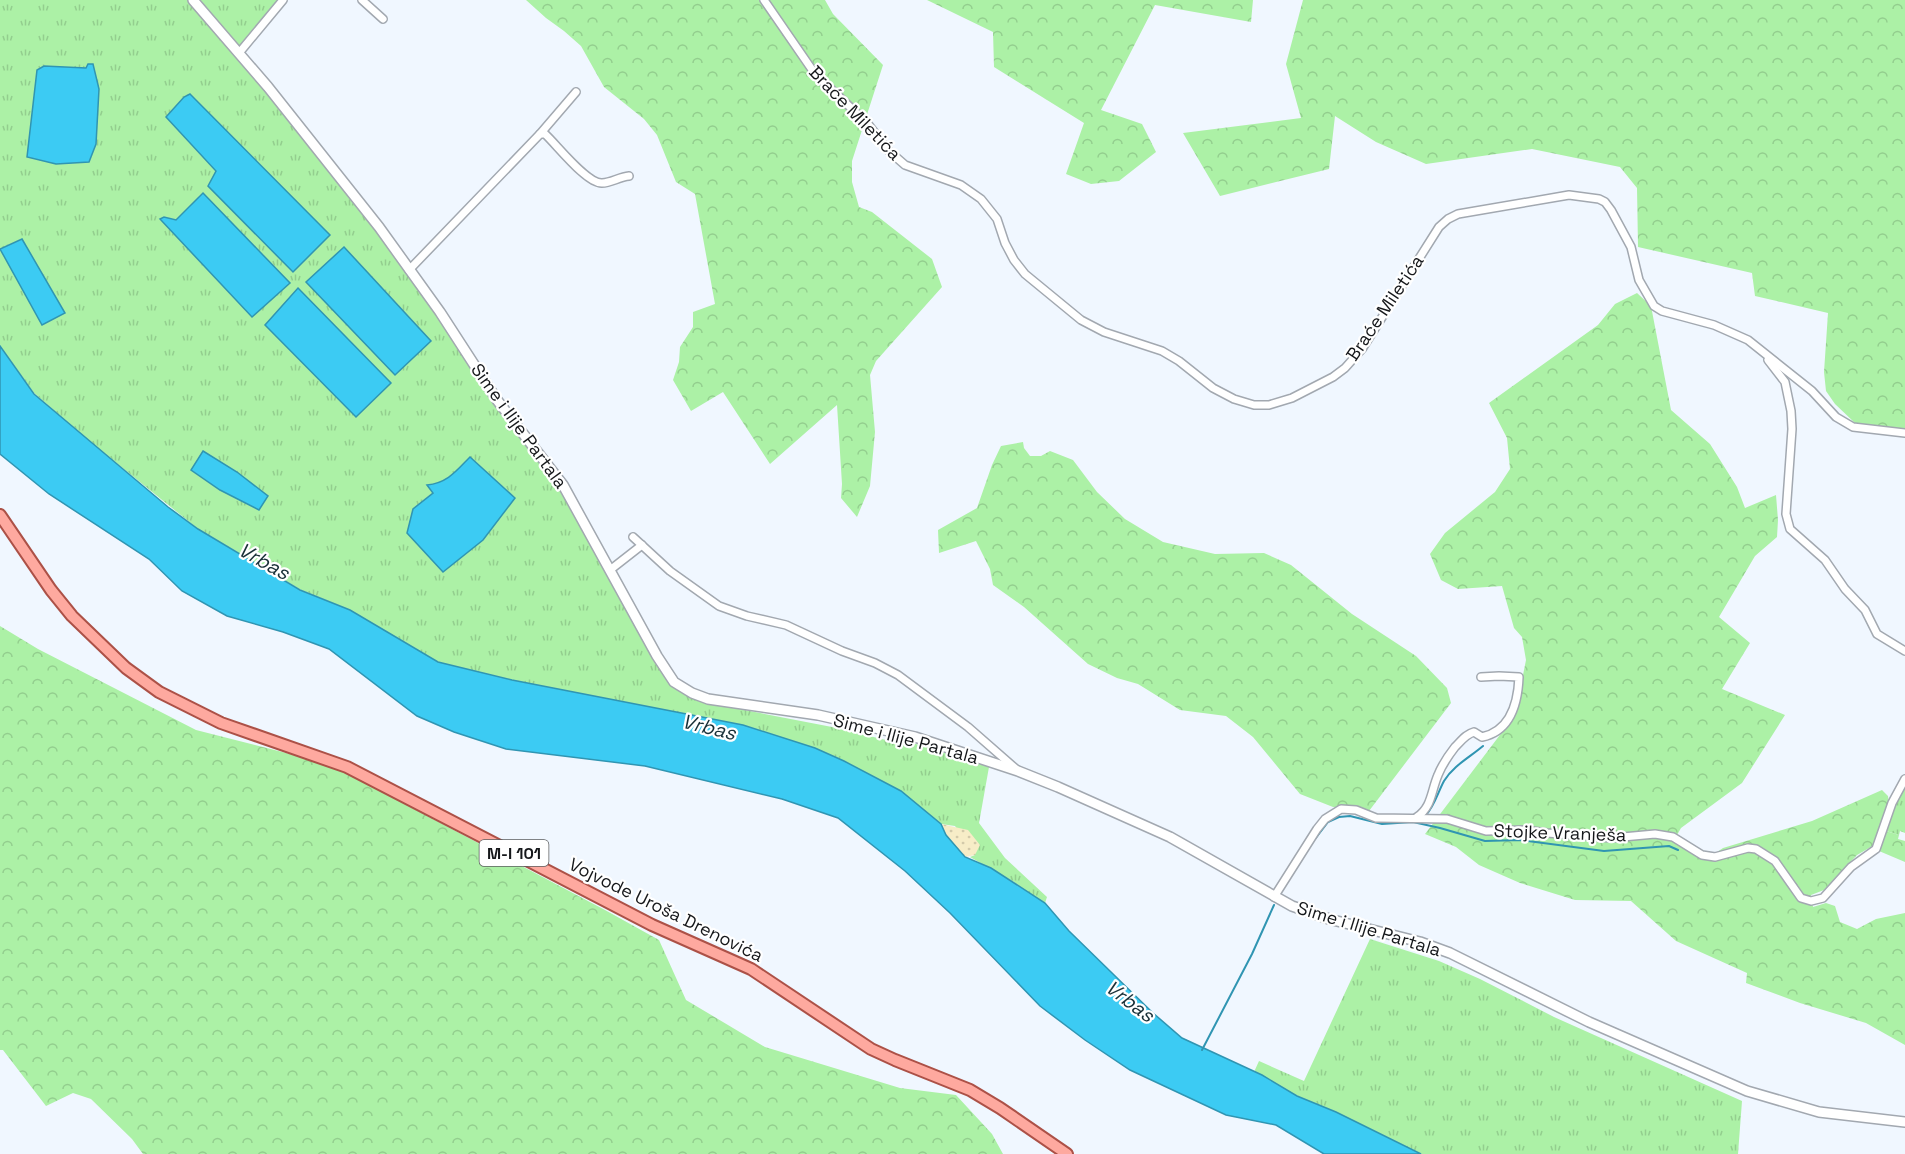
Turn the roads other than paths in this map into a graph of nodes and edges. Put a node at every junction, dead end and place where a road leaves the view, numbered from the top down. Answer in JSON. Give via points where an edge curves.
{"nodes":[{"id":1,"x":193,"y":0,"type":"edge"},
{"id":2,"x":283,"y":0,"type":"edge"},
{"id":3,"x":362,"y":0,"type":"edge"},
{"id":4,"x":764,"y":0,"type":"edge"},
{"id":5,"x":383,"y":19,"type":"dead end"},
{"id":6,"x":239,"y":53,"type":"junction"},
{"id":7,"x":576,"y":92,"type":"dead end"},
{"id":8,"x":540,"y":134,"type":"junction"},
{"id":9,"x":629,"y":176,"type":"dead end"},
{"id":10,"x":409,"y":270,"type":"junction"},
{"id":11,"x":1761,"y":351,"type":"junction"},
{"id":12,"x":1905,"y":433,"type":"edge"},
{"id":13,"x":0,"y":515,"type":"edge"},
{"id":14,"x":633,"y":537,"type":"dead end"},
{"id":15,"x":642,"y":545,"type":"junction"},
{"id":16,"x":610,"y":570,"type":"junction"},
{"id":17,"x":1905,"y":651,"type":"edge"},
{"id":18,"x":1481,"y":677,"type":"dead end"},
{"id":19,"x":1018,"y":771,"type":"junction"},
{"id":20,"x":1905,"y":779,"type":"edge"},
{"id":21,"x":1417,"y":817,"type":"junction"},
{"id":22,"x":1274,"y":897,"type":"junction"},
{"id":23,"x":1905,"y":1122,"type":"edge"},
{"id":24,"x":1067,"y":1154,"type":"edge"}],
"edges":[{"from":1,"to":6,"type":"street","name":"Sime i Ilije Partala"},
{"from":2,"to":6,"type":"street"},
{"from":3,"to":5,"type":"street"},
{"from":4,"to":11,"type":"street","name":"Braće Miletića","via":[[815,74],[868,124],[898,160],[962,185],[988,206],[1014,260],[1039,286],[1081,320],[1162,351],[1213,387],[1246,404],[1269,405],[1292,398],[1345,368],[1362,350],[1439,227],[1448,219],[1458,213],[1569,195],[1591,196],[1605,202],[1630,247],[1639,280],[1654,306],[1739,334]]},
{"from":6,"to":10,"type":"street","name":"Sime i Ilije Partala","via":[[366,210]]},
{"from":7,"to":8,"type":"street"},
{"from":8,"to":9,"type":"street","via":[[599,184]]},
{"from":8,"to":10,"type":"street"},
{"from":10,"to":16,"type":"street","name":"Sime i Ilije Partala","via":[[492,393],[563,485]]},
{"from":11,"to":12,"type":"street","via":[[1844,422],[1865,430]]},
{"from":11,"to":17,"type":"street","via":[[1785,382],[1791,411],[1786,521],[1825,560],[1865,610],[1877,634]]},
{"from":13,"to":24,"type":"main road","name":"Vojvode Uroša Drenovića","number":"M-I 101","via":[[72,616],[119,662],[159,692],[221,723],[347,766],[652,925],[751,969],[871,1048],[970,1090]]},
{"from":14,"to":15,"type":"street"},
{"from":15,"to":16,"type":"street"},
{"from":15,"to":19,"type":"street","via":[[670,572],[719,606],[786,624],[898,675]]},
{"from":16,"to":19,"type":"street","name":"Sime i Ilije Partala","via":[[663,667],[674,682],[692,693],[915,737]]},
{"from":18,"to":21,"type":"street","via":[[1519,677],[1513,713],[1497,732],[1482,737],[1474,732],[1458,744],[1444,761],[1429,806]]},
{"from":19,"to":22,"type":"street","name":"Sime i Ilije Partala","via":[[1161,833]]},
{"from":20,"to":21,"type":"street","name":"Stojke Vranješa","via":[[1876,849],[1851,867],[1822,898],[1811,901],[1801,898],[1775,861],[1756,849],[1715,857],[1702,855],[1673,837],[1655,834],[1612,838],[1524,830],[1486,831],[1447,819]]},
{"from":21,"to":22,"type":"street","name":"Stojke Vranješa","via":[[1377,818],[1341,809],[1334,812],[1317,829]]},
{"from":22,"to":23,"type":"street","name":"Sime i Ilije Partala","via":[[1311,913],[1413,940],[1458,957],[1579,1017],[1747,1091],[1819,1112]]}]}
